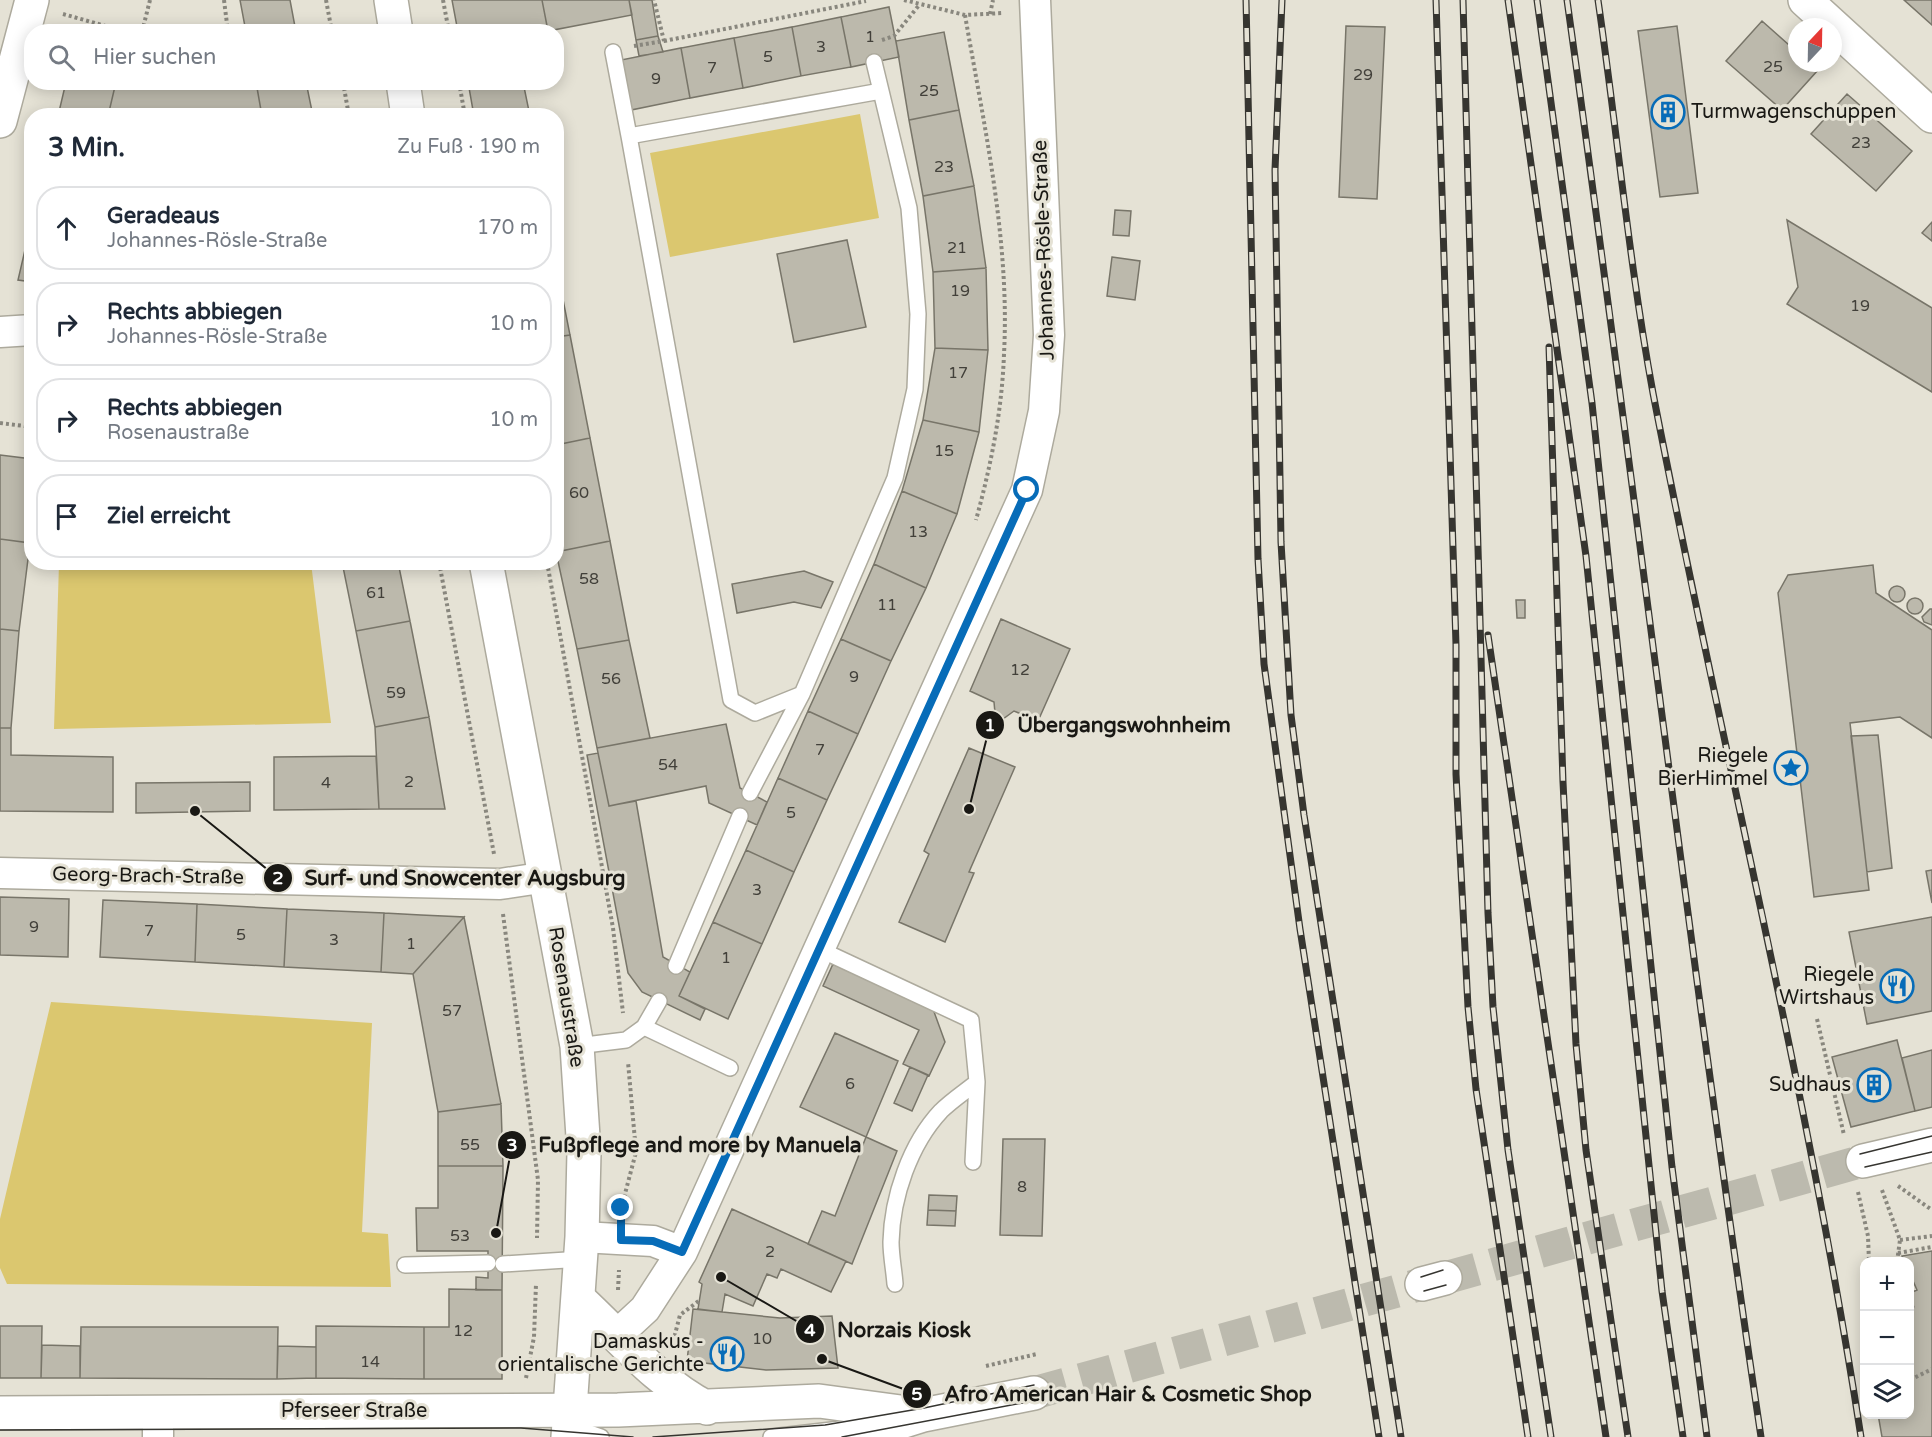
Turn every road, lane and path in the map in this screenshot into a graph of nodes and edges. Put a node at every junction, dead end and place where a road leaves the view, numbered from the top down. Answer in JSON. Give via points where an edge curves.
{"nodes":[{"id":1,"x":150,"y":0,"type":"edge"},
{"id":2,"x":224,"y":0,"type":"edge"},
{"id":3,"x":326,"y":0,"type":"edge"},
{"id":4,"x":391,"y":0,"type":"edge"},
{"id":5,"x":443,"y":0,"type":"edge"},
{"id":6,"x":654,"y":0,"type":"edge"},
{"id":7,"x":904,"y":0,"type":"edge"},
{"id":8,"x":993,"y":0,"type":"edge"},
{"id":9,"x":1804,"y":0,"type":"edge"},
{"id":10,"x":866,"y":1,"type":"edge"},
{"id":11,"x":32,"y":2,"type":"edge"},
{"id":12,"x":1023,"y":3,"type":"edge"},
{"id":13,"x":920,"y":4,"type":"junction"},
{"id":14,"x":990,"y":14,"type":"junction"},
{"id":15,"x":965,"y":15,"type":"junction"},
{"id":16,"x":26,"y":24,"type":"edge"},
{"id":17,"x":102,"y":24,"type":"edge"},
{"id":18,"x":144,"y":24,"type":"edge"},
{"id":19,"x":227,"y":24,"type":"edge"},
{"id":20,"x":330,"y":24,"type":"edge"},
{"id":21,"x":395,"y":24,"type":"edge"},
{"id":22,"x":448,"y":24,"type":"edge"},
{"id":23,"x":24,"y":32,"type":"edge"},
{"id":24,"x":894,"y":36,"type":"dead end"},
{"id":25,"x":664,"y":41,"type":"junction"},
{"id":26,"x":636,"y":46,"type":"dead end"},
{"id":27,"x":613,"y":52,"type":"dead end"},
{"id":28,"x":874,"y":62,"type":"dead end"},
{"id":29,"x":344,"y":90,"type":"edge"},
{"id":30,"x":404,"y":90,"type":"edge"},
{"id":31,"x":460,"y":90,"type":"edge"},
{"id":32,"x":881,"y":91,"type":"junction"},
{"id":33,"x":348,"y":108,"type":"edge"},
{"id":34,"x":407,"y":108,"type":"edge"},
{"id":35,"x":464,"y":108,"type":"edge"},
{"id":36,"x":1932,"y":116,"type":"edge"},
{"id":37,"x":0,"y":122,"type":"edge"},
{"id":38,"x":629,"y":136,"type":"junction"},
{"id":39,"x":24,"y":330,"type":"edge"},
{"id":40,"x":0,"y":332,"type":"edge"},
{"id":41,"x":0,"y":423,"type":"edge"},
{"id":42,"x":24,"y":426,"type":"edge"},
{"id":43,"x":975,"y":522,"type":"dead end"},
{"id":44,"x":441,"y":570,"type":"edge"},
{"id":45,"x":488,"y":570,"type":"edge"},
{"id":46,"x":548,"y":570,"type":"edge"},
{"id":47,"x":802,"y":694,"type":"junction"},
{"id":48,"x":750,"y":792,"type":"dead end"},
{"id":49,"x":740,"y":816,"type":"dead end"},
{"id":50,"x":0,"y":873,"type":"edge"},
{"id":51,"x":547,"y":877,"type":"junction"},
{"id":52,"x":500,"y":885,"type":"junction"},
{"id":53,"x":819,"y":950,"type":"junction"},
{"id":54,"x":676,"y":966,"type":"dead end"},
{"id":55,"x":659,"y":1001,"type":"dead end"},
{"id":56,"x":624,"y":1019,"type":"dead end"},
{"id":57,"x":645,"y":1027,"type":"junction"},
{"id":58,"x":577,"y":1047,"type":"junction"},
{"id":59,"x":628,"y":1059,"type":"dead end"},
{"id":60,"x":730,"y":1068,"type":"dead end"},
{"id":61,"x":977,"y":1082,"type":"junction"},
{"id":62,"x":1932,"y":1145,"type":"edge"},
{"id":63,"x":973,"y":1162,"type":"dead end"},
{"id":64,"x":1871,"y":1173,"type":"joint"},
{"id":65,"x":1892,"y":1182,"type":"dead end"},
{"id":66,"x":1932,"y":1210,"type":"edge"},
{"id":67,"x":1932,"y":1236,"type":"edge"},
{"id":68,"x":621,"y":1240,"type":"junction"},
{"id":69,"x":1900,"y":1240,"type":"junction"},
{"id":70,"x":1932,"y":1247,"type":"edge"},
{"id":71,"x":582,"y":1248,"type":"junction"},
{"id":72,"x":682,"y":1252,"type":"junction"},
{"id":73,"x":1898,"y":1253,"type":"junction"},
{"id":74,"x":1898,"y":1257,"type":"edge"},
{"id":75,"x":537,"y":1263,"type":"junction"},
{"id":76,"x":405,"y":1265,"type":"dead end"},
{"id":77,"x":896,"y":1284,"type":"dead end"},
{"id":78,"x":580,"y":1300,"type":"junction"},
{"id":79,"x":700,"y":1300,"type":"dead end"},
{"id":80,"x":618,"y":1334,"type":"junction"},
{"id":81,"x":672,"y":1345,"type":"dead end"},
{"id":82,"x":1932,"y":1369,"type":"edge"},
{"id":83,"x":1914,"y":1378,"type":"edge"},
{"id":84,"x":1034,"y":1393,"type":"tunnel mouth"},
{"id":85,"x":523,"y":1398,"type":"junction"},
{"id":86,"x":707,"y":1408,"type":"junction"},
{"id":87,"x":0,"y":1413,"type":"edge"},
{"id":88,"x":923,"y":1415,"type":"junction"},
{"id":89,"x":158,"y":1424,"type":"edge"},
{"id":90,"x":569,"y":1425,"type":"edge"},
{"id":91,"x":601,"y":1437,"type":"edge"},
{"id":92,"x":771,"y":1437,"type":"edge"},
{"id":93,"x":853,"y":1437,"type":"edge"}],
"edges":[{"from":1,"to":18,"type":"path"},
{"from":2,"to":19,"type":"path"},
{"from":3,"to":20,"type":"path"},
{"from":4,"to":21,"type":"street"},
{"from":5,"to":22,"type":"path"},
{"from":6,"to":25,"type":"path"},
{"from":7,"to":13,"type":"path"},
{"from":8,"to":14,"type":"path"},
{"from":9,"to":36,"type":"street"},
{"from":10,"to":25,"type":"path"},
{"from":11,"to":16,"type":"street"},
{"from":11,"to":17,"type":"path"},
{"from":12,"to":14,"type":"path","via":[[1005,13]]},
{"from":12,"to":53,"type":"street","name":"Johannes-Rösle-Straße","via":[[1049,334],[1044,411],[1027,490]]},
{"from":13,"to":15,"type":"path"},
{"from":13,"to":24,"type":"path"},
{"from":14,"to":15,"type":"path"},
{"from":15,"to":43,"type":"path","via":[[994,187],[1005,353],[996,436]]},
{"from":23,"to":37,"type":"street"},
{"from":25,"to":26,"type":"path"},
{"from":27,"to":38,"type":"lane"},
{"from":28,"to":32,"type":"lane"},
{"from":29,"to":33,"type":"path"},
{"from":30,"to":34,"type":"street"},
{"from":31,"to":35,"type":"path"},
{"from":32,"to":38,"type":"lane"},
{"from":32,"to":47,"type":"lane","via":[[909,208],[918,314],[915,389],[895,478]]},
{"from":38,"to":47,"type":"lane","via":[[730,700],[755,713]]},
{"from":39,"to":40,"type":"street"},
{"from":41,"to":42,"type":"path"},
{"from":44,"to":52,"type":"path"},
{"from":45,"to":51,"type":"street","name":"Rosenaustraße"},
{"from":46,"to":56,"type":"path","via":[[613,928]]},
{"from":47,"to":48,"type":"lane"},
{"from":49,"to":54,"type":"lane"},
{"from":50,"to":52,"type":"street","name":"Georg-Brach-Straße"},
{"from":51,"to":52,"type":"street","name":"Georg-Brach-Straße"},
{"from":51,"to":58,"type":"street","name":"Rosenaustraße"},
{"from":52,"to":75,"type":"path","via":[[538,1180]]},
{"from":53,"to":61,"type":"lane","via":[[971,1020]]},
{"from":53,"to":72,"type":"street","name":"Johannes-Rösle-Straße"},
{"from":55,"to":57,"type":"lane"},
{"from":57,"to":58,"type":"lane","via":[[626,1040]]},
{"from":57,"to":60,"type":"lane"},
{"from":58,"to":71,"type":"street","name":"Rosenaustraße","via":[[584,1152]]},
{"from":59,"to":68,"type":"path","via":[[636,1152],[621,1208]]},
{"from":61,"to":63,"type":"lane"},
{"from":61,"to":77,"type":"lane","via":[[935,1119],[901,1183],[891,1243]]},
{"from":62,"to":64,"type":"street"},
{"from":64,"to":69,"type":"path"},
{"from":65,"to":66,"type":"path"},
{"from":67,"to":69,"type":"path"},
{"from":68,"to":71,"type":"street"},
{"from":68,"to":72,"type":"street","via":[[653,1241]]},
{"from":69,"to":73,"type":"path"},
{"from":70,"to":73,"type":"path"},
{"from":71,"to":75,"type":"lane"},
{"from":71,"to":78,"type":"street","name":"Rosenaustraße"},
{"from":72,"to":80,"type":"street","name":"Johannes-Rösle-Straße","via":[[645,1309]]},
{"from":73,"to":74,"type":"path"},
{"from":75,"to":76,"type":"lane"},
{"from":75,"to":85,"type":"path","via":[[534,1337]]},
{"from":78,"to":80,"type":"street"},
{"from":78,"to":90,"type":"street","name":"Rosenaustraße"},
{"from":79,"to":81,"type":"path","via":[[680,1315]]},
{"from":80,"to":86,"type":"street","via":[[649,1368],[682,1395]]},
{"from":82,"to":83,"type":"path"},
{"from":84,"to":88,"type":"street","name":"Pferseer Straße"},
{"from":85,"to":89,"type":"street","name":"Pferseer Straße"},
{"from":85,"to":90,"type":"street","name":"Pferseer Straße"},
{"from":86,"to":88,"type":"street","name":"Pferseer Straße","via":[[819,1401]]},
{"from":86,"to":90,"type":"street","name":"Pferseer Straße"},
{"from":87,"to":89,"type":"street","name":"Pferseer Straße"},
{"from":88,"to":92,"type":"lane","via":[[827,1432]]},
{"from":88,"to":93,"type":"street","name":"Pferseer Straße"},
{"from":90,"to":91,"type":"lane"}]}
